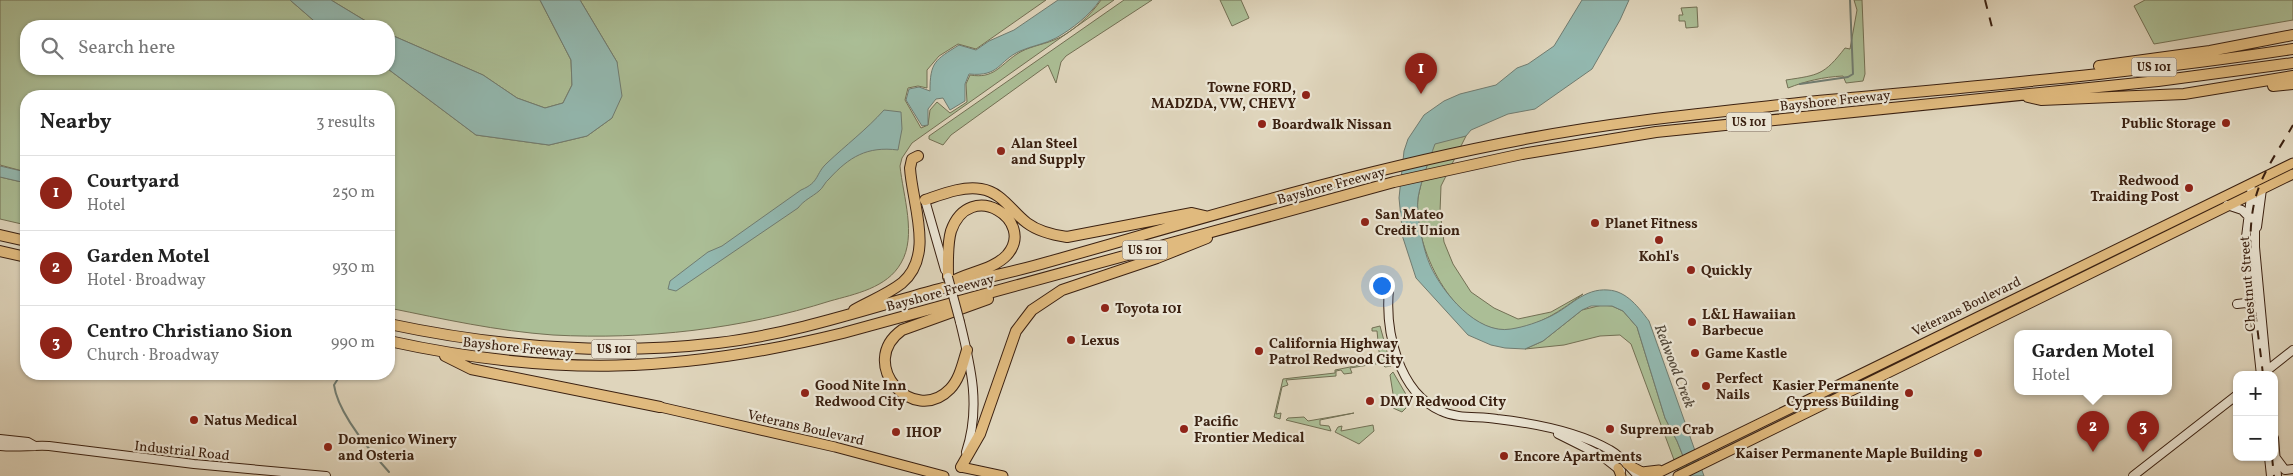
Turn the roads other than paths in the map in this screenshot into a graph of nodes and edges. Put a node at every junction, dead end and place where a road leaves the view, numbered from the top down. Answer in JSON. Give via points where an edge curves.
{"nodes":[{"id":1,"x":2293,"y":35,"type":"edge"},
{"id":2,"x":2293,"y":49,"type":"edge"},
{"id":3,"x":2293,"y":63,"type":"edge"},
{"id":4,"x":2293,"y":76,"type":"edge"},
{"id":5,"x":2016,"y":81,"type":"junction"},
{"id":6,"x":2293,"y":84,"type":"edge"},
{"id":7,"x":2220,"y":90,"type":"junction"},
{"id":8,"x":2017,"y":95,"type":"junction"},
{"id":9,"x":918,"y":156,"type":"dead end"},
{"id":10,"x":2293,"y":162,"type":"edge"},
{"id":11,"x":2293,"y":174,"type":"edge"},
{"id":12,"x":2249,"y":183,"type":"junction"},
{"id":13,"x":2262,"y":189,"type":"junction"},
{"id":14,"x":2252,"y":193,"type":"junction"},
{"id":15,"x":925,"y":200,"type":"joint"},
{"id":16,"x":2227,"y":205,"type":"junction"},
{"id":17,"x":2248,"y":216,"type":"junction"},
{"id":18,"x":1206,"y":217,"type":"junction"},
{"id":19,"x":1250,"y":221,"type":"junction"},
{"id":20,"x":2256,"y":229,"type":"junction"},
{"id":21,"x":0,"y":234,"type":"edge"},
{"id":22,"x":20,"y":239,"type":"edge"},
{"id":23,"x":0,"y":251,"type":"edge"},
{"id":24,"x":20,"y":256,"type":"edge"},
{"id":25,"x":0,"y":257,"type":"edge"},
{"id":26,"x":20,"y":261,"type":"edge"},
{"id":27,"x":948,"y":277,"type":"junction"},
{"id":28,"x":1040,"y":278,"type":"junction"},
{"id":29,"x":937,"y":289,"type":"junction"},
{"id":30,"x":1389,"y":289,"type":"dead end"},
{"id":31,"x":2010,"y":300,"type":"junction"},
{"id":32,"x":2237,"y":304,"type":"dead end"},
{"id":33,"x":2254,"y":308,"type":"junction"},
{"id":34,"x":2002,"y":316,"type":"junction"},
{"id":35,"x":839,"y":319,"type":"junction"},
{"id":36,"x":395,"y":325,"type":"edge"},
{"id":37,"x":395,"y":342,"type":"edge"},
{"id":38,"x":967,"y":350,"type":"junction"},
{"id":39,"x":2293,"y":350,"type":"edge"},
{"id":40,"x":435,"y":351,"type":"junction"},
{"id":41,"x":2264,"y":371,"type":"edge"},
{"id":42,"x":2264,"y":371,"type":"edge"},
{"id":43,"x":2268,"y":371,"type":"edge"},
{"id":44,"x":2233,"y":398,"type":"edge"},
{"id":45,"x":660,"y":407,"type":"joint"},
{"id":46,"x":1544,"y":428,"type":"junction"},
{"id":47,"x":0,"y":440,"type":"edge"},
{"id":48,"x":0,"y":446,"type":"edge"},
{"id":49,"x":35,"y":446,"type":"junction"},
{"id":50,"x":2273,"y":461,"type":"edge"},
{"id":51,"x":2274,"y":461,"type":"edge"},
{"id":52,"x":2276,"y":461,"type":"edge"},
{"id":53,"x":1627,"y":464,"type":"junction"},
{"id":54,"x":1670,"y":468,"type":"junction"},
{"id":55,"x":2293,"y":469,"type":"edge"},
{"id":56,"x":960,"y":471,"type":"edge"},
{"id":57,"x":1619,"y":472,"type":"edge"},
{"id":58,"x":326,"y":476,"type":"edge"},
{"id":59,"x":944,"y":476,"type":"edge"},
{"id":60,"x":1003,"y":476,"type":"edge"},
{"id":61,"x":1625,"y":476,"type":"edge"},
{"id":62,"x":1638,"y":476,"type":"edge"},
{"id":63,"x":1652,"y":476,"type":"edge"},
{"id":64,"x":1678,"y":476,"type":"edge"},
{"id":65,"x":2133,"y":476,"type":"edge"},
{"id":66,"x":2271,"y":476,"type":"edge"},
{"id":67,"x":2277,"y":476,"type":"edge"}],
"edges":[{"from":1,"to":5,"type":"highway","via":[[2210,52]]},
{"from":2,"to":5,"type":"highway","name":"Bayshore Freeway","number":"US 101"},
{"from":3,"to":8,"type":"highway","name":"Bayshore Freeway","number":"US 101"},
{"from":4,"to":7,"type":"highway"},
{"from":5,"to":18,"type":"highway","name":"Bayshore Freeway","number":"US 101","via":[[1586,128],[1396,167]]},
{"from":6,"to":7,"type":"highway"},
{"from":7,"to":8,"type":"highway","via":[[2041,100]]},
{"from":8,"to":19,"type":"highway","name":"Bayshore Freeway","number":"US 101","via":[[1656,132],[1571,145],[1394,182]]},
{"from":9,"to":35,"type":"highway","via":[[912,159],[910,168],[919,235],[916,264],[899,285]]},
{"from":10,"to":12,"type":"main road","name":"Veterans Boulevard"},
{"from":11,"to":13,"type":"main road","name":"Veterans Boulevard"},
{"from":12,"to":14,"type":"street","name":"Chestnut Street"},
{"from":12,"to":31,"type":"main road","name":"Veterans Boulevard"},
{"from":13,"to":14,"type":"main road","name":"Veterans Boulevard"},
{"from":13,"to":20,"type":"street"},
{"from":14,"to":16,"type":"main road","name":"Veterans Boulevard"},
{"from":14,"to":17,"type":"street","name":"Chestnut Street"},
{"from":14,"to":20,"type":"street","name":"Chestnut Street"},
{"from":15,"to":18,"type":"highway","via":[[962,189],[986,190],[1002,199],[1034,227],[1067,236],[1192,214]]},
{"from":15,"to":27,"type":"street"},
{"from":16,"to":17,"type":"street","via":[[2242,210]]},
{"from":16,"to":34,"type":"main road","name":"Veterans Boulevard"},
{"from":17,"to":33,"type":"street","name":"Chestnut Street","via":[[2246,237]]},
{"from":18,"to":29,"type":"highway","name":"Bayshore Freeway","number":"US 101","via":[[1037,266]]},
{"from":19,"to":28,"type":"highway","name":"Bayshore Freeway","number":"US 101"},
{"from":19,"to":56,"type":"highway","via":[[1170,254],[1062,290],[1037,305],[1016,331],[980,434]]},
{"from":20,"to":41,"type":"street","name":"Chestnut Street"},
{"from":21,"to":22,"type":"highway"},
{"from":23,"to":24,"type":"highway"},
{"from":25,"to":26,"type":"highway"},
{"from":27,"to":29,"type":"highway","via":[[950,238],[961,215],[983,205],[993,207],[1006,216],[1014,235],[1007,255],[993,265]]},
{"from":27,"to":38,"type":"street","bridge":true},
{"from":28,"to":38,"type":"highway","via":[[902,330],[888,349],[886,371],[890,382],[903,394],[915,399],[934,398],[954,384]]},
{"from":28,"to":40,"type":"highway","name":"Bayshore Freeway","number":"US 101","via":[[835,335],[713,360],[642,366],[568,366],[501,361]]},
{"from":29,"to":35,"type":"highway","name":"Bayshore Freeway","number":"US 101"},
{"from":30,"to":46,"type":"street","via":[[1388,322],[1394,345],[1403,372],[1426,402],[1452,415]]},
{"from":31,"to":34,"type":"main road"},
{"from":31,"to":54,"type":"main road","name":"Veterans Boulevard"},
{"from":32,"to":33,"type":"street","via":[[2246,303]]},
{"from":33,"to":42,"type":"street","name":"Chestnut Street"},
{"from":34,"to":64,"type":"main road","name":"Veterans Boulevard"},
{"from":35,"to":36,"type":"highway","name":"Bayshore Freeway","number":"US 101","via":[[734,341],[640,349],[504,344]]},
{"from":37,"to":40,"type":"highway","name":"Bayshore Freeway","number":"US 101"},
{"from":38,"to":56,"type":"street","via":[[975,407],[973,428]]},
{"from":39,"to":43,"type":"street"},
{"from":40,"to":45,"type":"highway","via":[[471,369]]},
{"from":44,"to":65,"type":"street"},
{"from":45,"to":59,"type":"main road","name":"Veterans Boulevard"},
{"from":46,"to":53,"type":"street","via":[[1576,435],[1611,450]]},
{"from":46,"to":57,"type":"street","via":[[1602,456]]},
{"from":47,"to":49,"type":"street","name":"Industrial Road","via":[[28,442]]},
{"from":48,"to":49,"type":"street","name":"Industrial Road"},
{"from":49,"to":58,"type":"street","name":"Industrial Road"},
{"from":50,"to":66,"type":"street"},
{"from":51,"to":67,"type":"street"},
{"from":52,"to":55,"type":"street","via":[[2285,470]]},
{"from":53,"to":54,"type":"main road","via":[[1642,472]]},
{"from":53,"to":62,"type":"street"},
{"from":54,"to":63,"type":"main road","name":"Veterans Boulevard"},
{"from":56,"to":60,"type":"main road"},
{"from":57,"to":61,"type":"street"}]}
